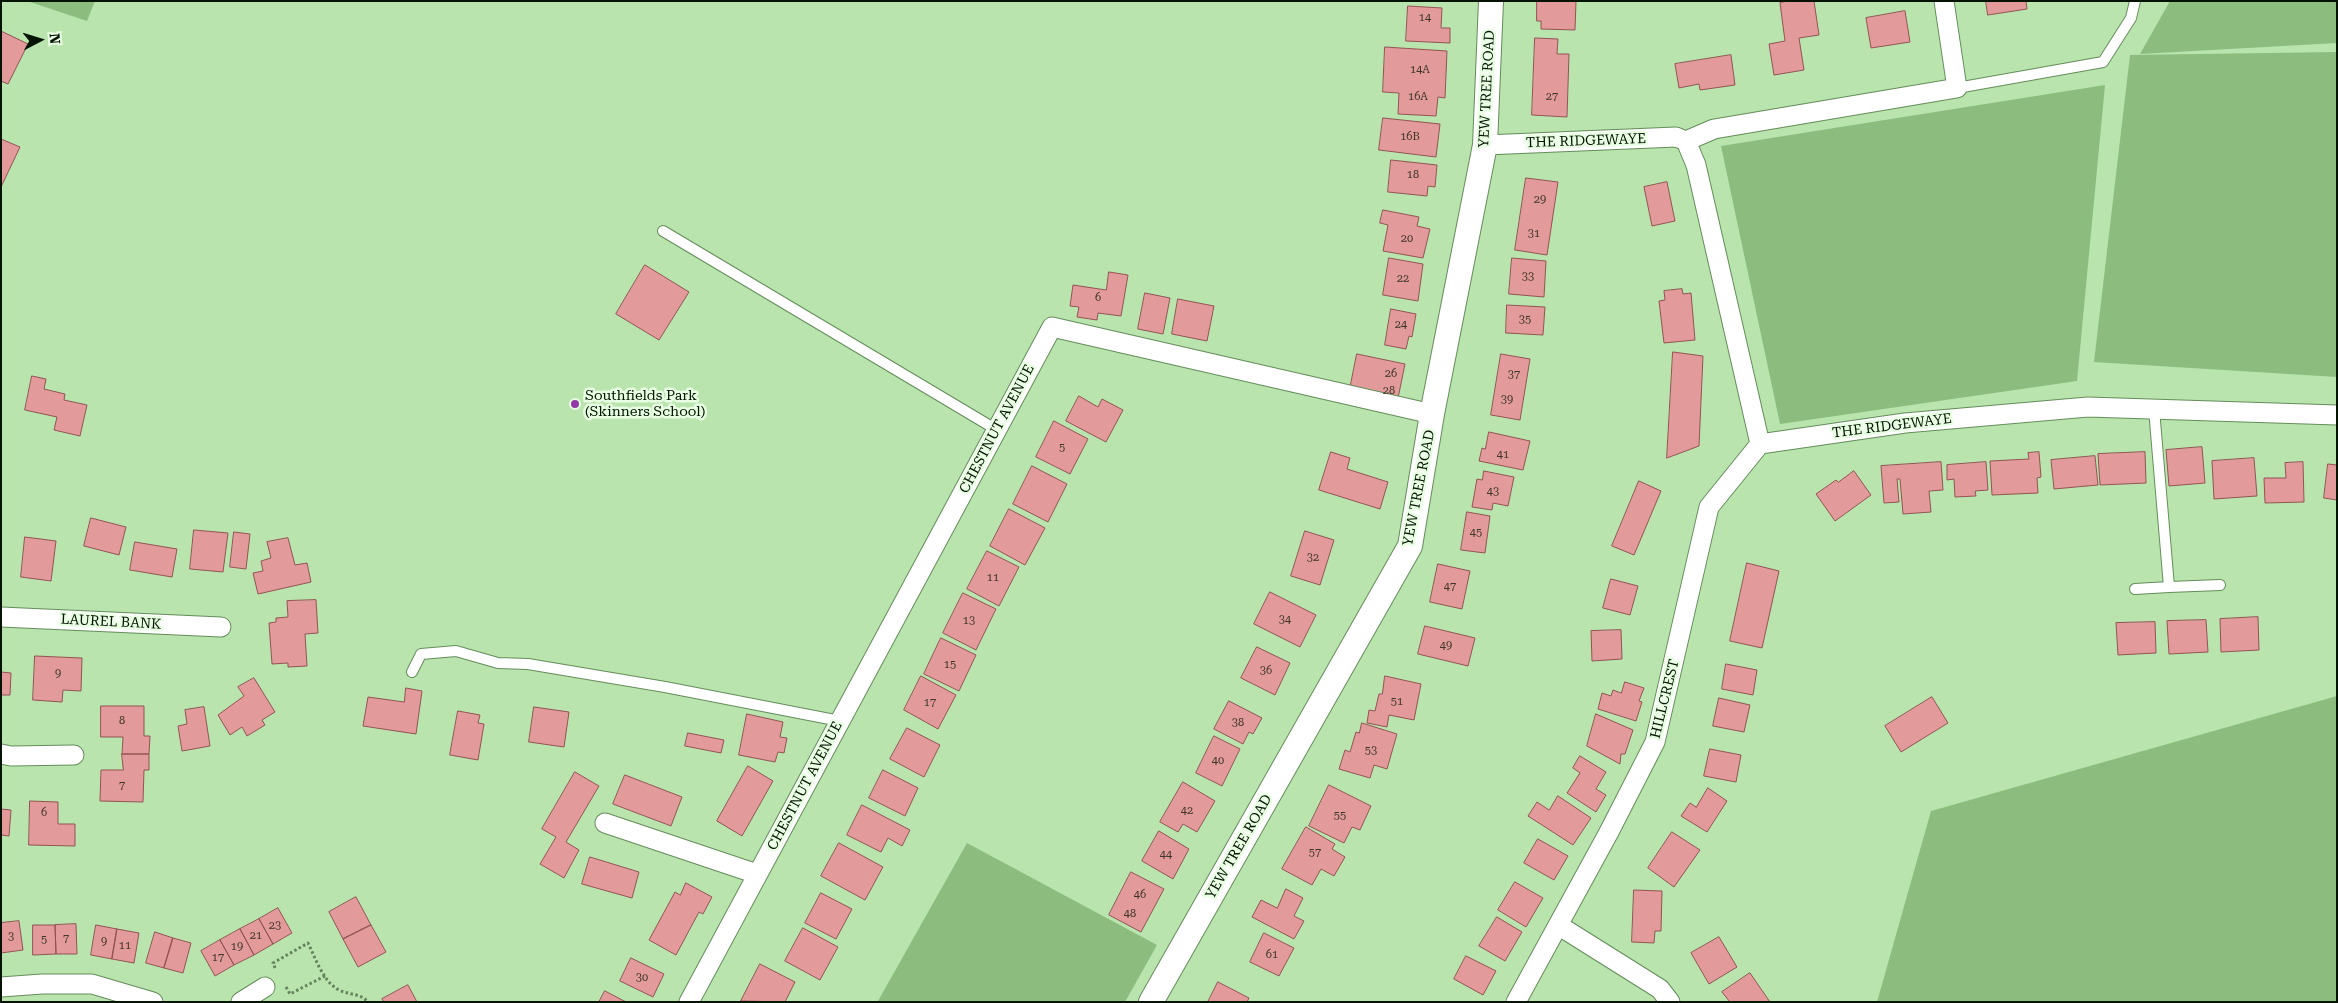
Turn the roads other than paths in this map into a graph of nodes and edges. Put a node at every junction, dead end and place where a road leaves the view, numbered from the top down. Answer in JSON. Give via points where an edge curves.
{"nodes":[{"id":1,"x":1491,"y":1,"type":"edge"},
{"id":2,"x":1944,"y":1,"type":"edge"},
{"id":3,"x":2135,"y":1,"type":"edge"},
{"id":4,"x":1957,"y":88,"type":"junction"},
{"id":5,"x":1686,"y":141,"type":"junction"},
{"id":6,"x":1485,"y":145,"type":"junction"},
{"id":7,"x":662,"y":231,"type":"dead end"},
{"id":8,"x":2154,"y":409,"type":"junction"},
{"id":9,"x":1432,"y":414,"type":"junction"},
{"id":10,"x":2337,"y":416,"type":"edge"},
{"id":11,"x":997,"y":430,"type":"junction"},
{"id":12,"x":1760,"y":444,"type":"junction"},
{"id":13,"x":2220,"y":585,"type":"dead end"},
{"id":14,"x":2169,"y":587,"type":"junction"},
{"id":15,"x":2135,"y":589,"type":"dead end"},
{"id":16,"x":1,"y":617,"type":"edge"},
{"id":17,"x":221,"y":627,"type":"dead end"},
{"id":18,"x":412,"y":672,"type":"dead end"},
{"id":19,"x":840,"y":721,"type":"junction"},
{"id":20,"x":1,"y":754,"type":"edge"},
{"id":21,"x":74,"y":755,"type":"dead end"},
{"id":22,"x":605,"y":823,"type":"dead end"},
{"id":23,"x":757,"y":874,"type":"junction"},
{"id":24,"x":1558,"y":925,"type":"junction"},
{"id":25,"x":273,"y":982,"type":"road end"},
{"id":26,"x":1,"y":987,"type":"edge"},
{"id":27,"x":153,"y":1002,"type":"edge"},
{"id":28,"x":241,"y":1002,"type":"edge"},
{"id":29,"x":689,"y":1002,"type":"edge"},
{"id":30,"x":1152,"y":1002,"type":"edge"},
{"id":31,"x":1516,"y":1002,"type":"edge"},
{"id":32,"x":1670,"y":1002,"type":"edge"}],
"edges":[{"from":1,"to":6,"type":"street","name":"YEW TREE ROAD"},
{"from":2,"to":4,"type":"street"},
{"from":3,"to":4,"type":"lane","via":[[2131,18],[2103,62]]},
{"from":4,"to":5,"type":"street","name":"THE RIDGEWAYE","via":[[1714,129]]},
{"from":5,"to":6,"type":"street","name":"THE RIDGEWAYE","via":[[1676,138]]},
{"from":5,"to":12,"type":"street","via":[[1696,165]]},
{"from":6,"to":9,"type":"street","name":"YEW TREE ROAD"},
{"from":7,"to":11,"type":"lane"},
{"from":8,"to":10,"type":"street","name":"THE RIDGEWAYE"},
{"from":8,"to":12,"type":"street","name":"THE RIDGEWAYE","via":[[2088,407],[1934,420]]},
{"from":8,"to":14,"type":"lane"},
{"from":9,"to":11,"type":"street","name":"CHESTNUT AVENUE","via":[[1052,327]]},
{"from":9,"to":30,"type":"street","name":"YEW TREE ROAD","via":[[1410,546]]},
{"from":11,"to":19,"type":"street","name":"CHESTNUT AVENUE"},
{"from":12,"to":24,"type":"street","name":"HILLCREST","via":[[1709,507],[1655,742]]},
{"from":13,"to":14,"type":"lane"},
{"from":14,"to":15,"type":"lane"},
{"from":16,"to":17,"type":"street","name":"LAUREL BANK"},
{"from":18,"to":19,"type":"lane","via":[[421,654],[456,651],[498,663],[528,664],[665,687]]},
{"from":19,"to":23,"type":"street","name":"CHESTNUT AVENUE"},
{"from":20,"to":21,"type":"street"},
{"from":22,"to":23,"type":"street"},
{"from":23,"to":29,"type":"street","name":"CHESTNUT AVENUE"},
{"from":24,"to":31,"type":"street","name":"HILLCREST"},
{"from":24,"to":32,"type":"street","via":[[1660,989]]},
{"from":25,"to":28,"type":"street"},
{"from":26,"to":27,"type":"street","via":[[92,984]]}]}
